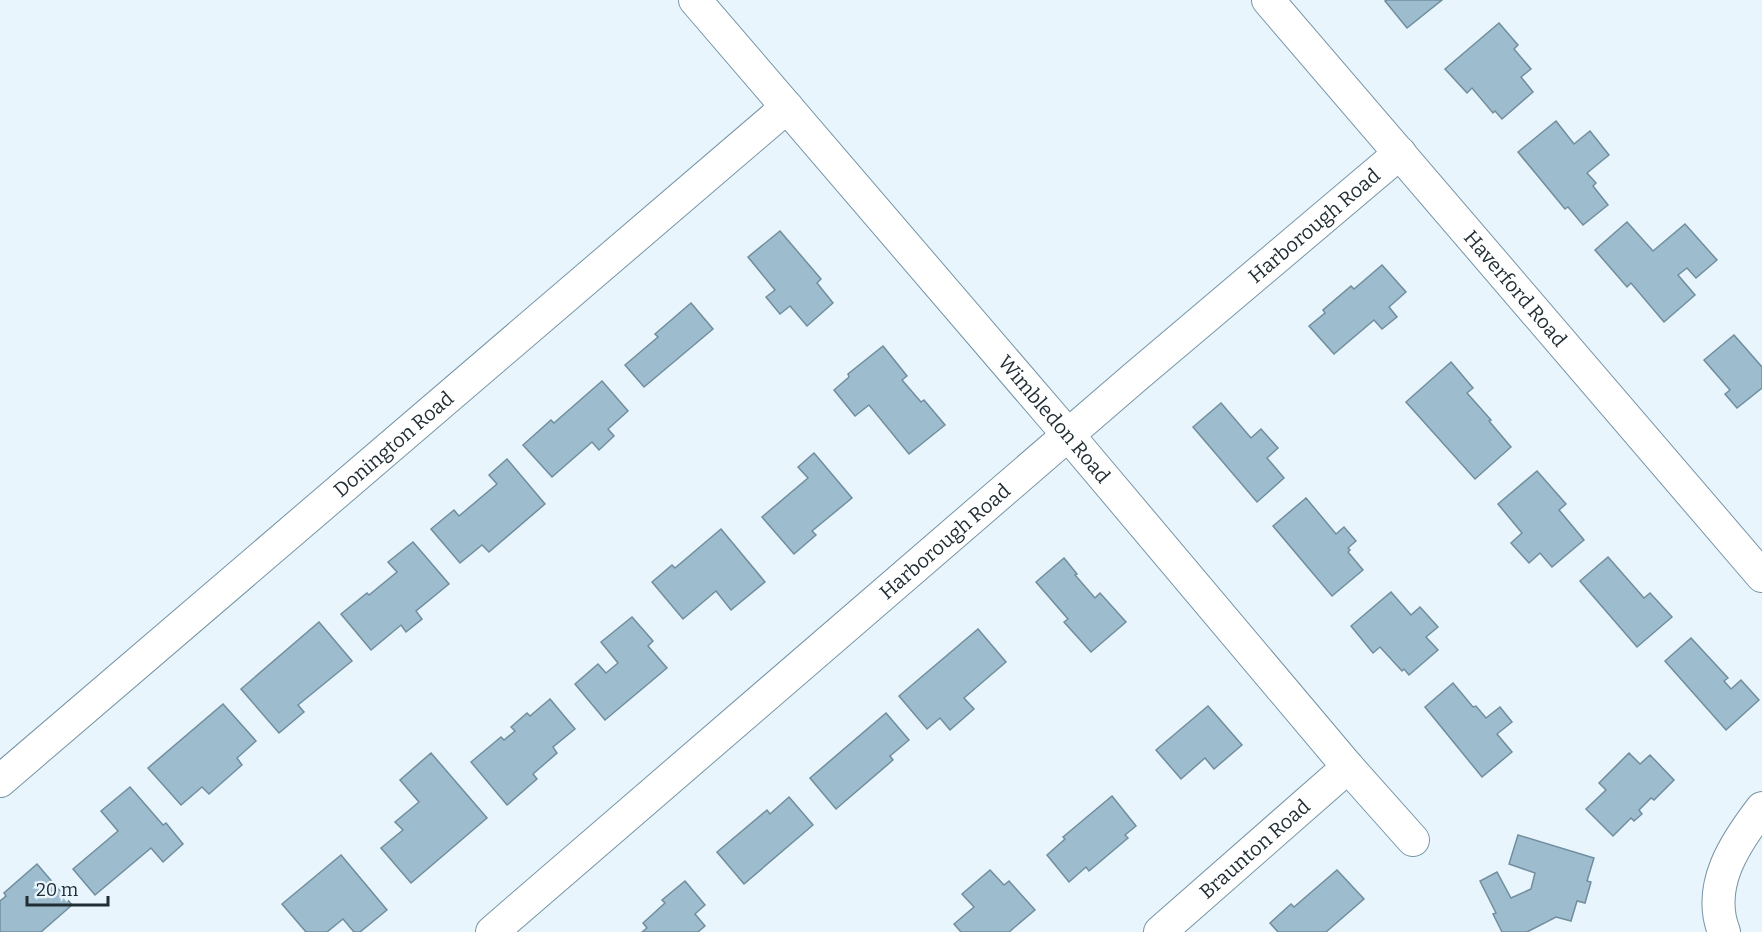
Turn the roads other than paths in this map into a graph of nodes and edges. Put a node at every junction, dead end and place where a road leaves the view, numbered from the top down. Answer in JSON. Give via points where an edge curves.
{"nodes":[{"id":1,"x":695,"y":0,"type":"edge"},
{"id":2,"x":1268,"y":0,"type":"edge"},
{"id":3,"x":787,"y":107,"type":"junction"},
{"id":4,"x":1400,"y":153,"type":"junction"},
{"id":5,"x":1069,"y":435,"type":"junction"},
{"id":6,"x":1762,"y":576,"type":"edge"},
{"id":7,"x":1348,"y":767,"type":"junction"},
{"id":8,"x":0,"y":781,"type":"edge"},
{"id":9,"x":1762,"y":808,"type":"edge"},
{"id":10,"x":1413,"y":840,"type":"dead end"},
{"id":11,"x":492,"y":932,"type":"edge"},
{"id":12,"x":1160,"y":932,"type":"edge"},
{"id":13,"x":1724,"y":932,"type":"edge"}],
"edges":[{"from":1,"to":3,"type":"street","name":"Wimbledon Road"},
{"from":2,"to":4,"type":"street","name":"Haverford Road"},
{"from":3,"to":5,"type":"street","name":"Wimbledon Road"},
{"from":3,"to":8,"type":"street","name":"Donington Road"},
{"from":4,"to":5,"type":"street","name":"Harborough Road"},
{"from":4,"to":6,"type":"street","name":"Haverford Road"},
{"from":5,"to":7,"type":"street","name":"Wimbledon Road"},
{"from":5,"to":11,"type":"street","name":"Harborough Road"},
{"from":7,"to":10,"type":"street","name":"Wimbledon Road"},
{"from":7,"to":12,"type":"street","name":"Braunton Road"},
{"from":9,"to":13,"type":"street","via":[[1728,861],[1720,881],[1717,905]]}]}
